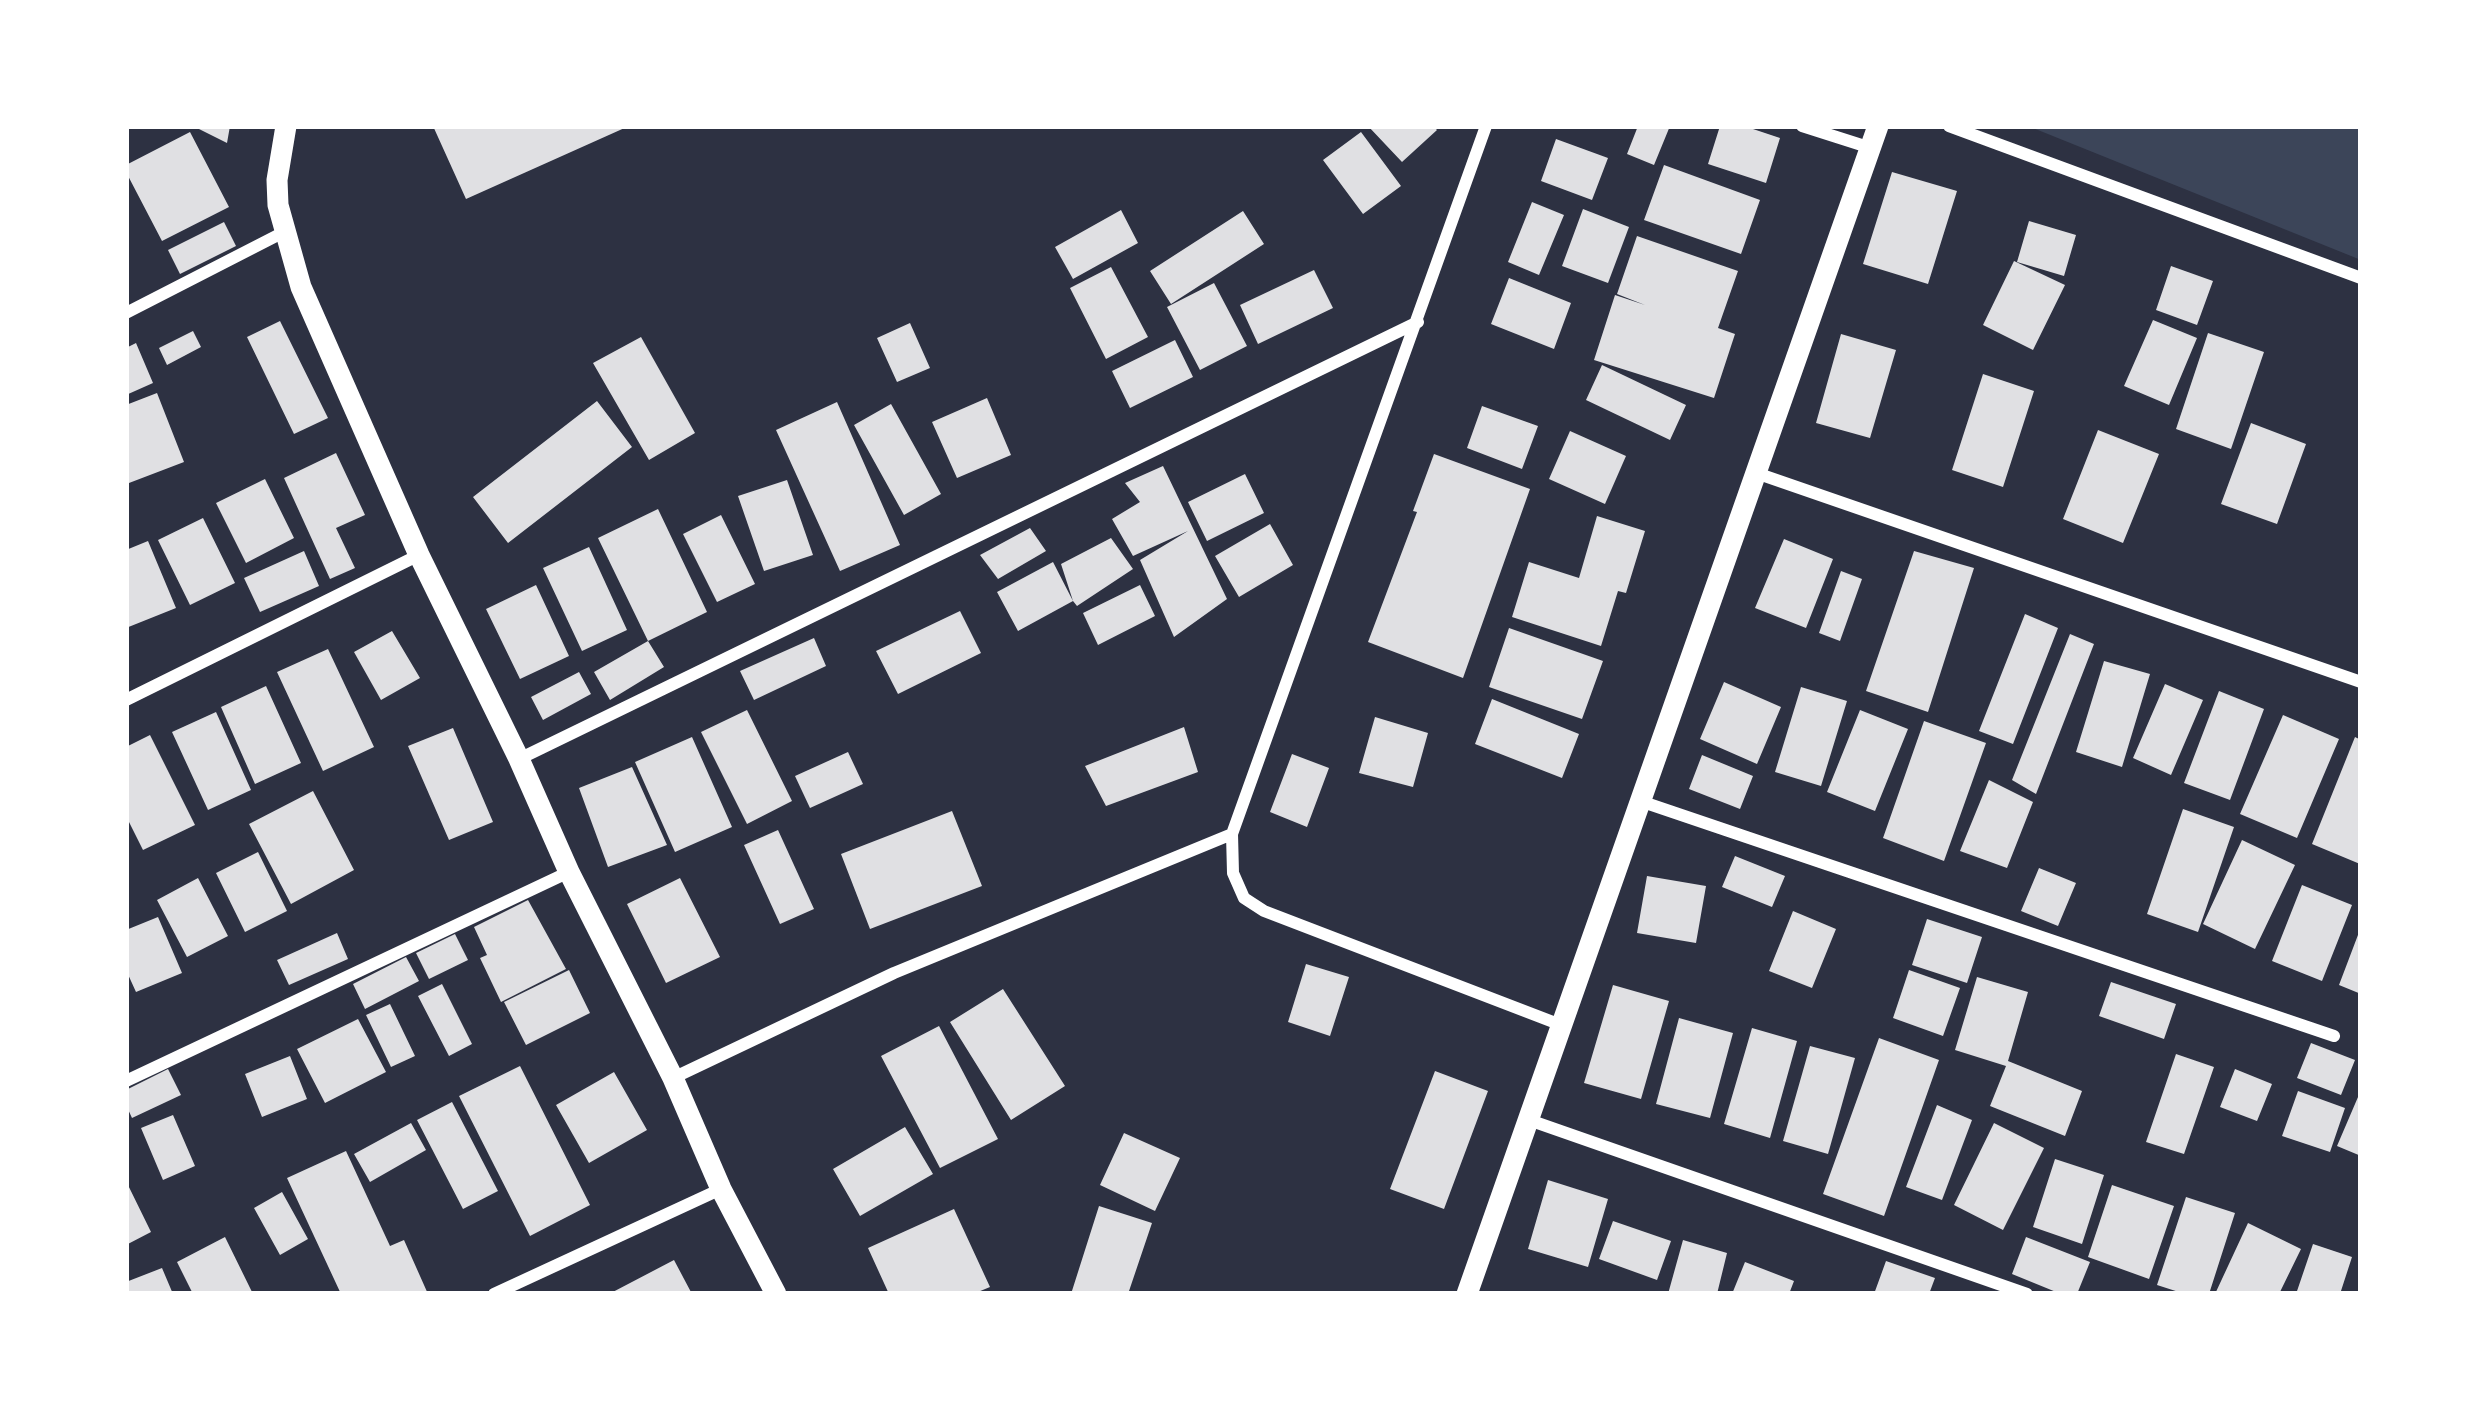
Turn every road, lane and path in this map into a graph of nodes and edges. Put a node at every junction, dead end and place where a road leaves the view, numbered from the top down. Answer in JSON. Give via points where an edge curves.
{"nodes":[{"id":1,"x":286,"y":126,"type":"edge"},
{"id":2,"x":1486,"y":126,"type":"edge"},
{"id":3,"x":1802,"y":126,"type":"edge"},
{"id":4,"x":1949,"y":126,"type":"edge"},
{"id":5,"x":1874,"y":137,"type":"edge"},
{"id":6,"x":284,"y":232,"type":"junction"},
{"id":7,"x":2361,"y":278,"type":"edge"},
{"id":8,"x":126,"y":313,"type":"edge"},
{"id":9,"x":1418,"y":322,"type":"junction"},
{"id":10,"x":1759,"y":474,"type":"junction"},
{"id":11,"x":419,"y":555,"type":"junction"},
{"id":12,"x":2361,"y":682,"type":"edge"},
{"id":13,"x":126,"y":700,"type":"edge"},
{"id":14,"x":519,"y":759,"type":"junction"},
{"id":15,"x":1640,"y":801,"type":"junction"},
{"id":16,"x":1232,"y":834,"type":"junction"},
{"id":17,"x":569,"y":872,"type":"junction"},
{"id":18,"x":1561,"y":1025,"type":"junction"},
{"id":19,"x":2335,"y":1036,"type":"dead end"},
{"id":20,"x":673,"y":1078,"type":"junction"},
{"id":21,"x":126,"y":1081,"type":"edge"},
{"id":22,"x":1529,"y":1120,"type":"junction"},
{"id":23,"x":721,"y":1189,"type":"junction"},
{"id":24,"x":494,"y":1294,"type":"edge"},
{"id":25,"x":776,"y":1294,"type":"edge"},
{"id":26,"x":1467,"y":1294,"type":"edge"},
{"id":27,"x":2027,"y":1294,"type":"edge"}],
"edges":[{"from":1,"to":6,"type":"street","via":[[277,180]]},
{"from":2,"to":9,"type":"street"},
{"from":3,"to":5,"type":"street"},
{"from":4,"to":7,"type":"street"},
{"from":5,"to":10,"type":"street"},
{"from":6,"to":8,"type":"street"},
{"from":6,"to":11,"type":"street"},
{"from":9,"to":14,"type":"street"},
{"from":9,"to":16,"type":"street"},
{"from":10,"to":12,"type":"street"},
{"from":10,"to":15,"type":"street"},
{"from":11,"to":13,"type":"street"},
{"from":11,"to":14,"type":"street"},
{"from":14,"to":17,"type":"street"},
{"from":15,"to":18,"type":"street"},
{"from":15,"to":19,"type":"street"},
{"from":16,"to":18,"type":"street","via":[[1237,885],[1264,911]]},
{"from":16,"to":20,"type":"street","via":[[894,973]]},
{"from":17,"to":20,"type":"street"},
{"from":17,"to":21,"type":"street"},
{"from":18,"to":22,"type":"street"},
{"from":20,"to":23,"type":"street"},
{"from":22,"to":26,"type":"street"},
{"from":22,"to":27,"type":"street"},
{"from":23,"to":24,"type":"street"},
{"from":23,"to":25,"type":"street"}]}
